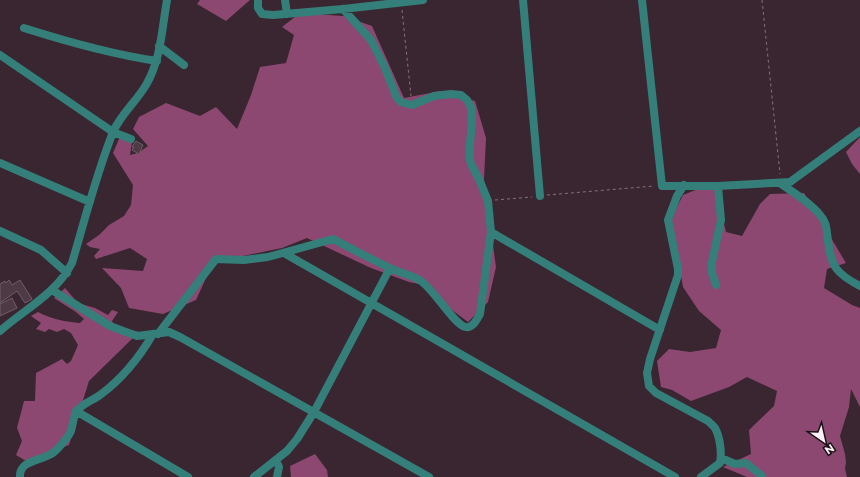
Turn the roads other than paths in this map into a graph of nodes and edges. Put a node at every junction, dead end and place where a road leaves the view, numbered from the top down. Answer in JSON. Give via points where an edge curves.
{"nodes":[{"id":1,"x":167,"y":0,"type":"edge"},
{"id":2,"x":258,"y":0,"type":"edge"},
{"id":3,"x":285,"y":0,"type":"edge"},
{"id":4,"x":422,"y":0,"type":"edge"},
{"id":5,"x":523,"y":0,"type":"edge"},
{"id":6,"x":642,"y":0,"type":"edge"},
{"id":7,"x":343,"y":9,"type":"junction"},
{"id":8,"x":287,"y":14,"type":"junction"},
{"id":9,"x":24,"y":28,"type":"dead end"},
{"id":10,"x":159,"y":46,"type":"junction"},
{"id":11,"x":0,"y":55,"type":"edge"},
{"id":12,"x":157,"y":62,"type":"junction"},
{"id":13,"x":184,"y":65,"type":"dead end"},
{"id":14,"x":860,"y":131,"type":"edge"},
{"id":15,"x":113,"y":132,"type":"junction"},
{"id":16,"x":131,"y":139,"type":"dead end"},
{"id":17,"x":0,"y":163,"type":"edge"},
{"id":18,"x":781,"y":184,"type":"junction"},
{"id":19,"x":684,"y":185,"type":"junction"},
{"id":20,"x":718,"y":186,"type":"junction"},
{"id":21,"x":540,"y":196,"type":"road end"},
{"id":22,"x":90,"y":202,"type":"junction"},
{"id":23,"x":0,"y":231,"type":"edge"},
{"id":24,"x":491,"y":232,"type":"junction"},
{"id":25,"x":284,"y":252,"type":"junction"},
{"id":26,"x":390,"y":268,"type":"junction"},
{"id":27,"x":67,"y":273,"type":"junction"},
{"id":28,"x":716,"y":284,"type":"dead end"},
{"id":29,"x":860,"y":286,"type":"edge"},
{"id":30,"x":52,"y":290,"type":"junction"},
{"id":31,"x":372,"y":303,"type":"junction"},
{"id":32,"x":660,"y":330,"type":"junction"},
{"id":33,"x":0,"y":331,"type":"edge"},
{"id":34,"x":156,"y":334,"type":"junction"},
{"id":35,"x":76,"y":411,"type":"junction"},
{"id":36,"x":314,"y":412,"type":"junction"},
{"id":37,"x":721,"y":458,"type":"junction"},
{"id":38,"x":276,"y":460,"type":"junction"},
{"id":39,"x":762,"y":476,"type":"dead end"},
{"id":40,"x":20,"y":477,"type":"edge"},
{"id":41,"x":188,"y":477,"type":"edge"},
{"id":42,"x":254,"y":477,"type":"edge"},
{"id":43,"x":277,"y":477,"type":"edge"},
{"id":44,"x":429,"y":477,"type":"edge"},
{"id":45,"x":675,"y":477,"type":"edge"},
{"id":46,"x":701,"y":477,"type":"edge"}],
"edges":[{"from":1,"to":10,"type":"street"},
{"from":2,"to":8,"type":"street","via":[[258,8],[262,14]]},
{"from":3,"to":8,"type":"street"},
{"from":4,"to":7,"type":"street"},
{"from":5,"to":21,"type":"street"},
{"from":6,"to":19,"type":"street","via":[[662,186]]},
{"from":7,"to":8,"type":"street"},
{"from":7,"to":24,"type":"street","via":[[371,40],[401,102],[412,104],[434,96],[451,94],[461,95],[467,100],[471,107],[472,120],[469,156],[488,200]]},
{"from":9,"to":12,"type":"street","via":[[100,51]]},
{"from":10,"to":12,"type":"street"},
{"from":10,"to":13,"type":"street"},
{"from":11,"to":15,"type":"street"},
{"from":12,"to":15,"type":"street","via":[[146,86]]},
{"from":14,"to":18,"type":"street","via":[[790,182]]},
{"from":15,"to":16,"type":"street"},
{"from":15,"to":22,"type":"street"},
{"from":17,"to":22,"type":"street"},
{"from":18,"to":20,"type":"street"},
{"from":18,"to":29,"type":"street","via":[[821,216],[826,223],[830,257],[836,269]]},
{"from":19,"to":20,"type":"street"},
{"from":19,"to":32,"type":"street","via":[[668,220],[678,269]]},
{"from":20,"to":28,"type":"street","via":[[721,220],[712,262]]},
{"from":22,"to":27,"type":"street"},
{"from":23,"to":27,"type":"street","via":[[41,250]]},
{"from":24,"to":26,"type":"street","via":[[480,314],[470,327],[466,328],[459,323],[421,281]]},
{"from":24,"to":32,"type":"street"},
{"from":25,"to":26,"type":"street","via":[[333,239]]},
{"from":25,"to":31,"type":"street"},
{"from":25,"to":34,"type":"street","via":[[244,260],[216,259]]},
{"from":26,"to":31,"type":"street"},
{"from":27,"to":30,"type":"street"},
{"from":30,"to":33,"type":"street"},
{"from":30,"to":34,"type":"street","via":[[110,326],[137,336]]},
{"from":31,"to":36,"type":"street"},
{"from":31,"to":45,"type":"street"},
{"from":32,"to":37,"type":"street","via":[[647,372],[649,386],[656,393],[708,421],[715,428]]},
{"from":34,"to":35,"type":"street","via":[[127,372]]},
{"from":34,"to":36,"type":"street","via":[[169,332],[180,337]]},
{"from":35,"to":40,"type":"street","via":[[71,432],[54,453],[24,466],[19,473]]},
{"from":35,"to":41,"type":"street"},
{"from":36,"to":38,"type":"street","via":[[297,439]]},
{"from":36,"to":44,"type":"street"},
{"from":37,"to":39,"type":"street","via":[[735,464],[746,463]]},
{"from":37,"to":46,"type":"street","via":[[720,463]]},
{"from":38,"to":42,"type":"street"},
{"from":38,"to":43,"type":"street","via":[[279,467]]}]}
